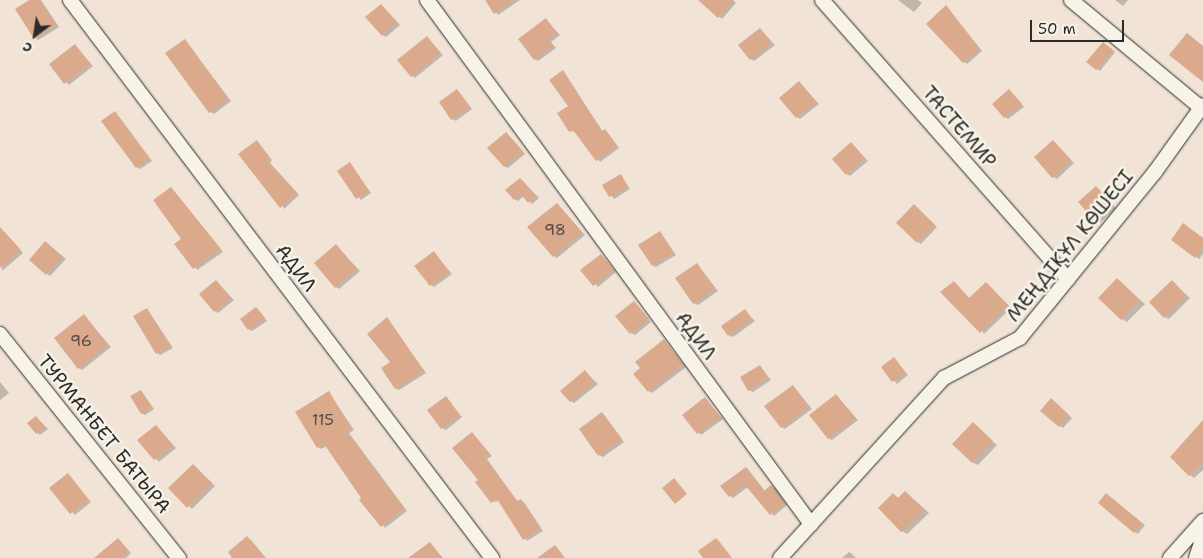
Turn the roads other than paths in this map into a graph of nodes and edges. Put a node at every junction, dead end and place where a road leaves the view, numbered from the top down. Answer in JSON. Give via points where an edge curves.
{"nodes":[{"id":1,"x":70,"y":0,"type":"edge"},
{"id":2,"x":427,"y":0,"type":"edge"},
{"id":3,"x":822,"y":0,"type":"edge"},
{"id":4,"x":1071,"y":0,"type":"edge"},
{"id":5,"x":1202,"y":106,"type":"edge"},
{"id":6,"x":1068,"y":279,"type":"junction"},
{"id":7,"x":0,"y":334,"type":"edge"},
{"id":8,"x":1203,"y":521,"type":"edge"},
{"id":9,"x":811,"y":524,"type":"junction"},
{"id":10,"x":1203,"y":537,"type":"edge"},
{"id":11,"x":179,"y":558,"type":"edge"},
{"id":12,"x":492,"y":558,"type":"edge"},
{"id":13,"x":780,"y":558,"type":"edge"},
{"id":14,"x":1170,"y":558,"type":"edge"},
{"id":15,"x":1196,"y":558,"type":"edge"}],
"edges":[{"from":1,"to":12,"type":"street","name":"АДИЛ"},
{"from":2,"to":9,"type":"street","name":"АДИЛ"},
{"from":3,"to":6,"type":"street","name":"ТАСТЕМИР"},
{"from":4,"to":5,"type":"street"},
{"from":5,"to":6,"type":"street","name":"МЕҢДІҚҰЛ КӨШЕСІ","via":[[1155,172]]},
{"from":6,"to":9,"type":"street","name":"МЕҢДІҚҰЛ КӨШЕСІ","via":[[1020,338],[944,378]]},
{"from":7,"to":11,"type":"street","name":"ТУРМАНБЕТ БАТЫРА"},
{"from":8,"to":14,"type":"street"},
{"from":9,"to":13,"type":"street","name":"МЕҢДІҚҰЛ КӨШЕСІ"},
{"from":10,"to":15,"type":"street"}]}
